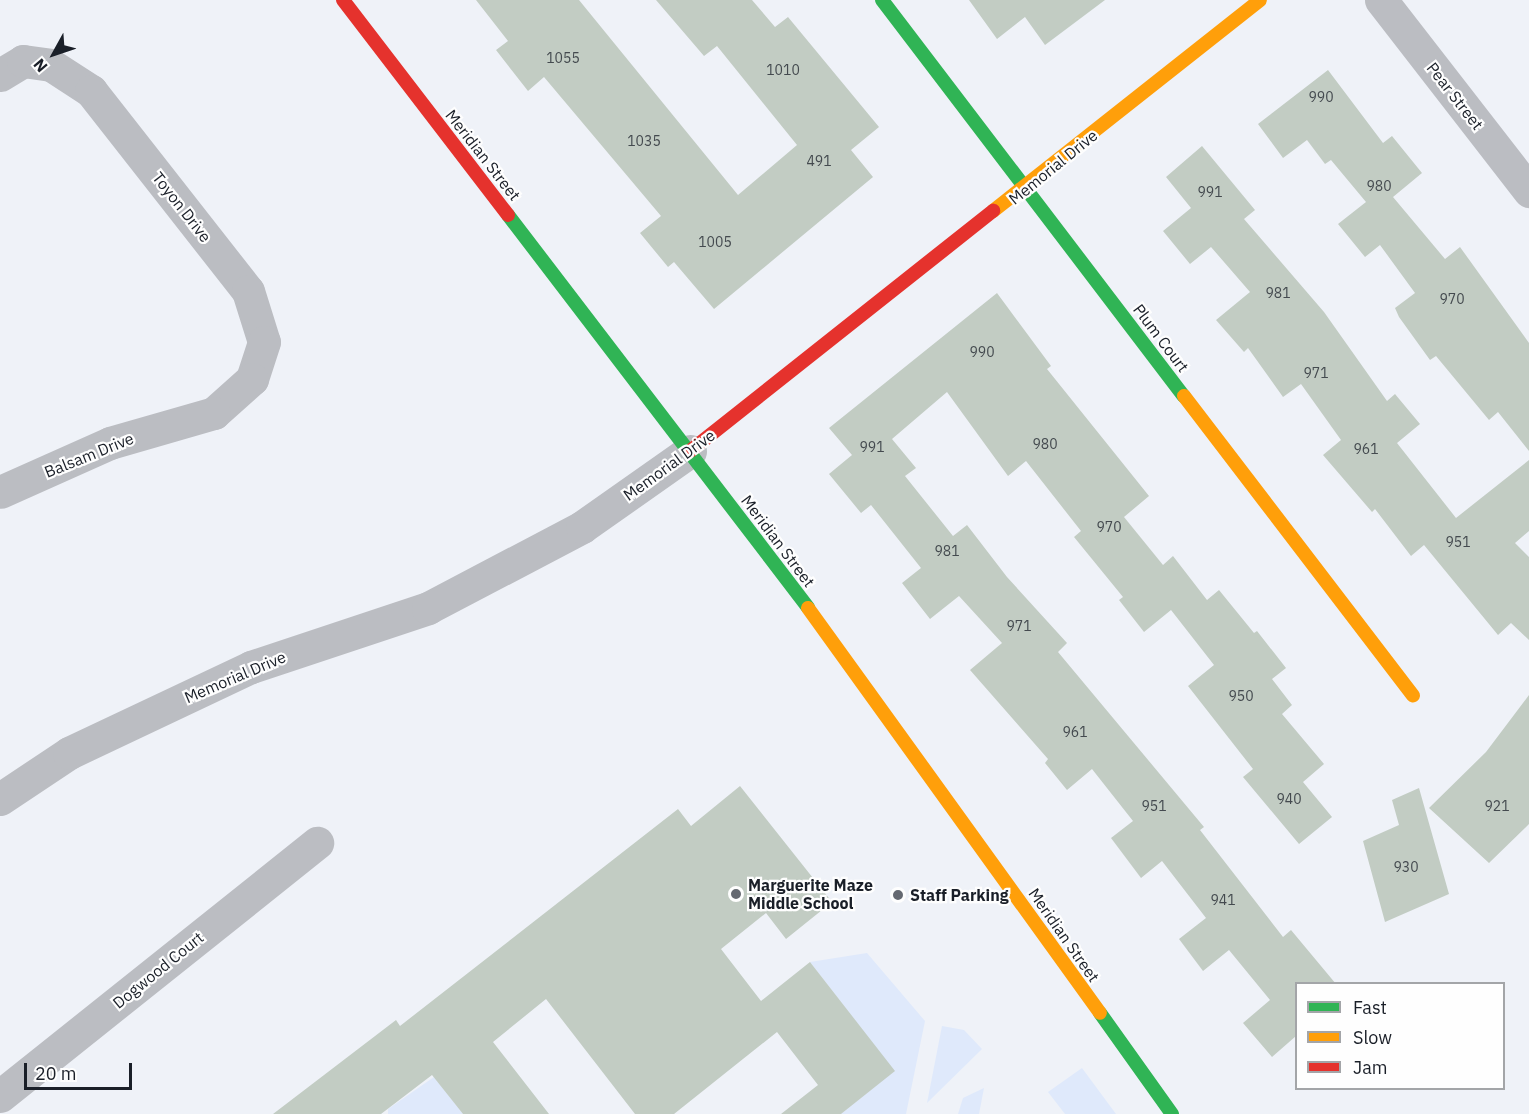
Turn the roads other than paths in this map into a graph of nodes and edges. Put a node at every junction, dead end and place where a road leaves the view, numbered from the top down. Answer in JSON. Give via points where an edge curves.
{"nodes":[{"id":1,"x":343,"y":0,"type":"edge"},
{"id":2,"x":882,"y":0,"type":"edge"},
{"id":3,"x":1260,"y":0,"type":"edge"},
{"id":4,"x":1381,"y":0,"type":"edge"},
{"id":5,"x":0,"y":75,"type":"edge"},
{"id":6,"x":1026,"y":189,"type":"junction"},
{"id":7,"x":1529,"y":191,"type":"edge"},
{"id":8,"x":214,"y":413,"type":"joint"},
{"id":9,"x":690,"y":451,"type":"junction"},
{"id":10,"x":0,"y":492,"type":"edge"},
{"id":11,"x":1413,"y":695,"type":"dead end"},
{"id":12,"x":0,"y":799,"type":"edge"},
{"id":13,"x":317,"y":843,"type":"dead end"},
{"id":14,"x":0,"y":1096,"type":"edge"},
{"id":15,"x":1172,"y":1114,"type":"edge"}],
"edges":[{"from":1,"to":9,"type":"street","name":"Meridian Street"},
{"from":2,"to":6,"type":"street","name":"Plum Court"},
{"from":3,"to":6,"type":"street","name":"Memorial Drive"},
{"from":4,"to":7,"type":"street","name":"Pear Street"},
{"from":5,"to":8,"type":"street","name":"Toyon Drive","via":[[23,62],[51,65],[91,91],[248,291],[264,342],[252,379]]},
{"from":6,"to":9,"type":"street","name":"Memorial Drive"},
{"from":6,"to":11,"type":"street","name":"Plum Court"},
{"from":8,"to":10,"type":"street","name":"Balsam Drive","via":[[110,443]]},
{"from":9,"to":12,"type":"street","name":"Memorial Drive","via":[[582,527],[428,608],[251,667],[69,753]]},
{"from":9,"to":15,"type":"street","name":"Meridian Street","via":[[871,690]]},
{"from":13,"to":14,"type":"street","name":"Dogwood Court"}]}
